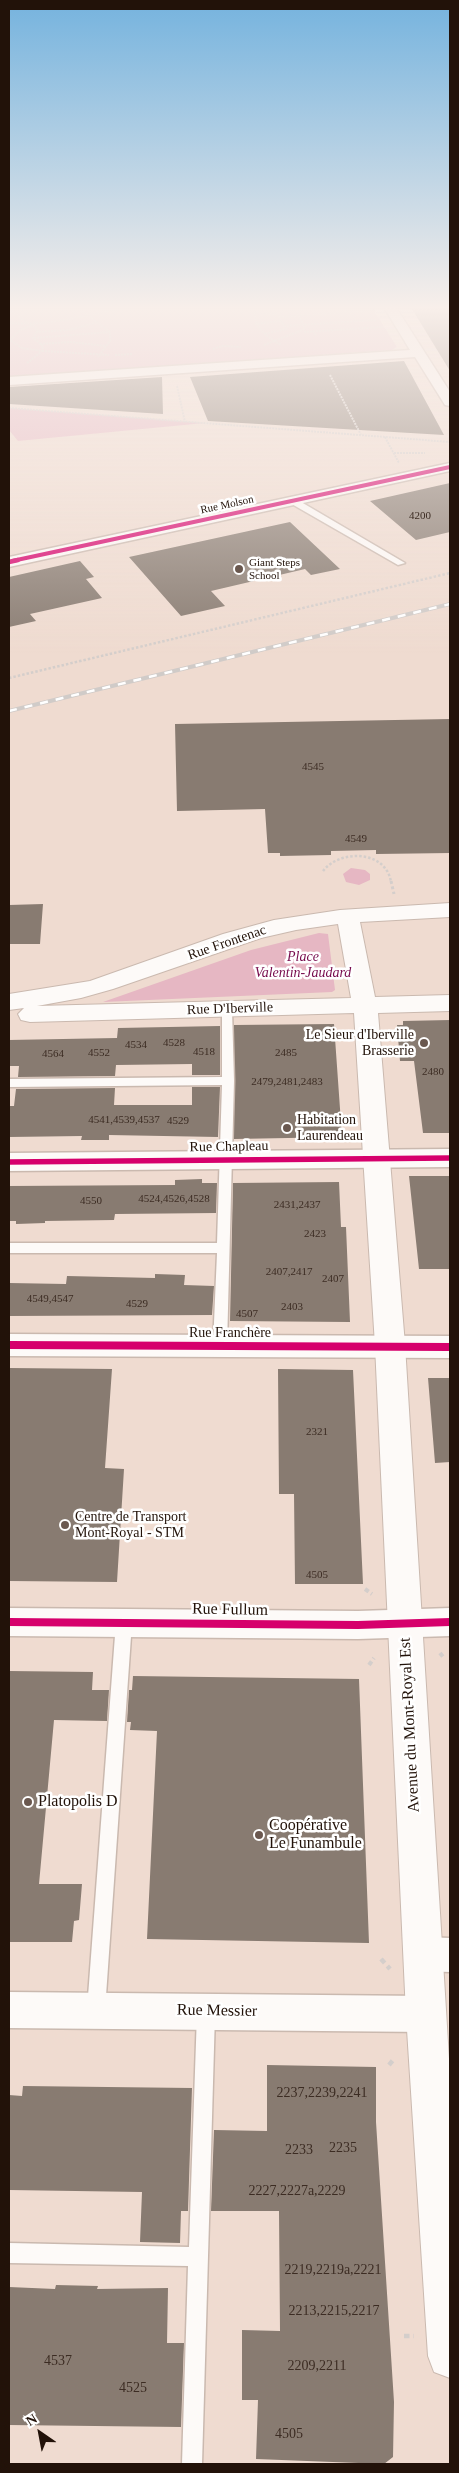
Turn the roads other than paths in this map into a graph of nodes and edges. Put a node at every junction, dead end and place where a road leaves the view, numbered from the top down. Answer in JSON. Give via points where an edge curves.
{"nodes":[{"id":1,"x":450,"y":467,"type":"edge"},
{"id":2,"x":292,"y":501,"type":"junction"},
{"id":3,"x":9,"y":562,"type":"edge"},
{"id":4,"x":401,"y":563,"type":"dead end"},
{"id":5,"x":450,"y":910,"type":"edge"},
{"id":6,"x":348,"y":916,"type":"junction"},
{"id":7,"x":9,"y":1002,"type":"edge"},
{"id":8,"x":450,"y":1003,"type":"edge"},
{"id":9,"x":366,"y":1006,"type":"junction"},
{"id":10,"x":227,"y":1009,"type":"junction"},
{"id":11,"x":9,"y":1015,"type":"edge"},
{"id":12,"x":228,"y":1081,"type":"junction"},
{"id":13,"x":9,"y":1083,"type":"edge"},
{"id":14,"x":376,"y":1158,"type":"junction"},
{"id":15,"x":450,"y":1158,"type":"edge"},
{"id":16,"x":225,"y":1159,"type":"junction"},
{"id":17,"x":9,"y":1162,"type":"edge"},
{"id":18,"x":9,"y":1248,"type":"edge"},
{"id":19,"x":223,"y":1248,"type":"junction"},
{"id":20,"x":9,"y":1345,"type":"edge"},
{"id":21,"x":390,"y":1345,"type":"junction"},
{"id":22,"x":220,"y":1346,"type":"junction"},
{"id":23,"x":450,"y":1347,"type":"edge"},
{"id":24,"x":9,"y":1622,"type":"edge"},
{"id":25,"x":124,"y":1622,"type":"junction"},
{"id":26,"x":450,"y":1622,"type":"edge"},
{"id":27,"x":404,"y":1624,"type":"junction"},
{"id":28,"x":421,"y":1959,"type":"edge"},
{"id":29,"x":9,"y":2010,"type":"edge"},
{"id":30,"x":96,"y":2010,"type":"junction"},
{"id":31,"x":206,"y":2011,"type":"junction"},
{"id":32,"x":426,"y":2014,"type":"junction"},
{"id":33,"x":9,"y":2253,"type":"edge"},
{"id":34,"x":199,"y":2257,"type":"junction"},
{"id":35,"x":450,"y":2356,"type":"edge"},
{"id":36,"x":192,"y":2464,"type":"edge"}],
"edges":[{"from":1,"to":2,"type":"street","name":"Rue Molson"},
{"from":2,"to":3,"type":"street","name":"Rue Molson"},
{"from":2,"to":4,"type":"lane"},
{"from":5,"to":6,"type":"main road","name":"Rue Frontenac"},
{"from":6,"to":7,"type":"main road","name":"Rue Frontenac","via":[[320,917],[272,928],[105,984]]},
{"from":6,"to":9,"type":"main road","name":"Avenue du Mont-Royal Est"},
{"from":8,"to":9,"type":"main road","name":"Rue D'Iberville"},
{"from":9,"to":10,"type":"main road","name":"Rue D'Iberville"},
{"from":9,"to":14,"type":"main road","name":"Avenue du Mont-Royal Est"},
{"from":10,"to":11,"type":"main road","name":"Rue D'Iberville"},
{"from":10,"to":12,"type":"lane"},
{"from":12,"to":13,"type":"lane"},
{"from":12,"to":16,"type":"lane"},
{"from":14,"to":15,"type":"street","name":"Rue Chapleau"},
{"from":14,"to":16,"type":"street","name":"Rue Chapleau"},
{"from":14,"to":21,"type":"main road","name":"Avenue du Mont-Royal Est"},
{"from":16,"to":17,"type":"street","name":"Rue Chapleau"},
{"from":16,"to":19,"type":"lane"},
{"from":18,"to":19,"type":"lane"},
{"from":19,"to":22,"type":"lane"},
{"from":20,"to":22,"type":"street","name":"Rue Franchère"},
{"from":21,"to":22,"type":"street","name":"Rue Franchère"},
{"from":21,"to":23,"type":"street","name":"Rue Franchère"},
{"from":21,"to":27,"type":"main road","name":"Avenue du Mont-Royal Est"},
{"from":24,"to":25,"type":"street","name":"Rue Fullum"},
{"from":25,"to":27,"type":"street","name":"Rue Fullum"},
{"from":25,"to":30,"type":"lane"},
{"from":26,"to":27,"type":"street","name":"Rue Fullum"},
{"from":27,"to":28,"type":"main road","name":"Avenue du Mont-Royal Est"},
{"from":28,"to":32,"type":"main road","name":"Avenue du Mont-Royal Est"},
{"from":29,"to":30,"type":"street","name":"Rue Messier"},
{"from":30,"to":31,"type":"street","name":"Rue Messier"},
{"from":31,"to":32,"type":"street","name":"Rue Messier"},
{"from":31,"to":34,"type":"lane"},
{"from":32,"to":35,"type":"main road","name":"Avenue du Mont-Royal Est"},
{"from":33,"to":34,"type":"lane"},
{"from":34,"to":36,"type":"lane"}]}
